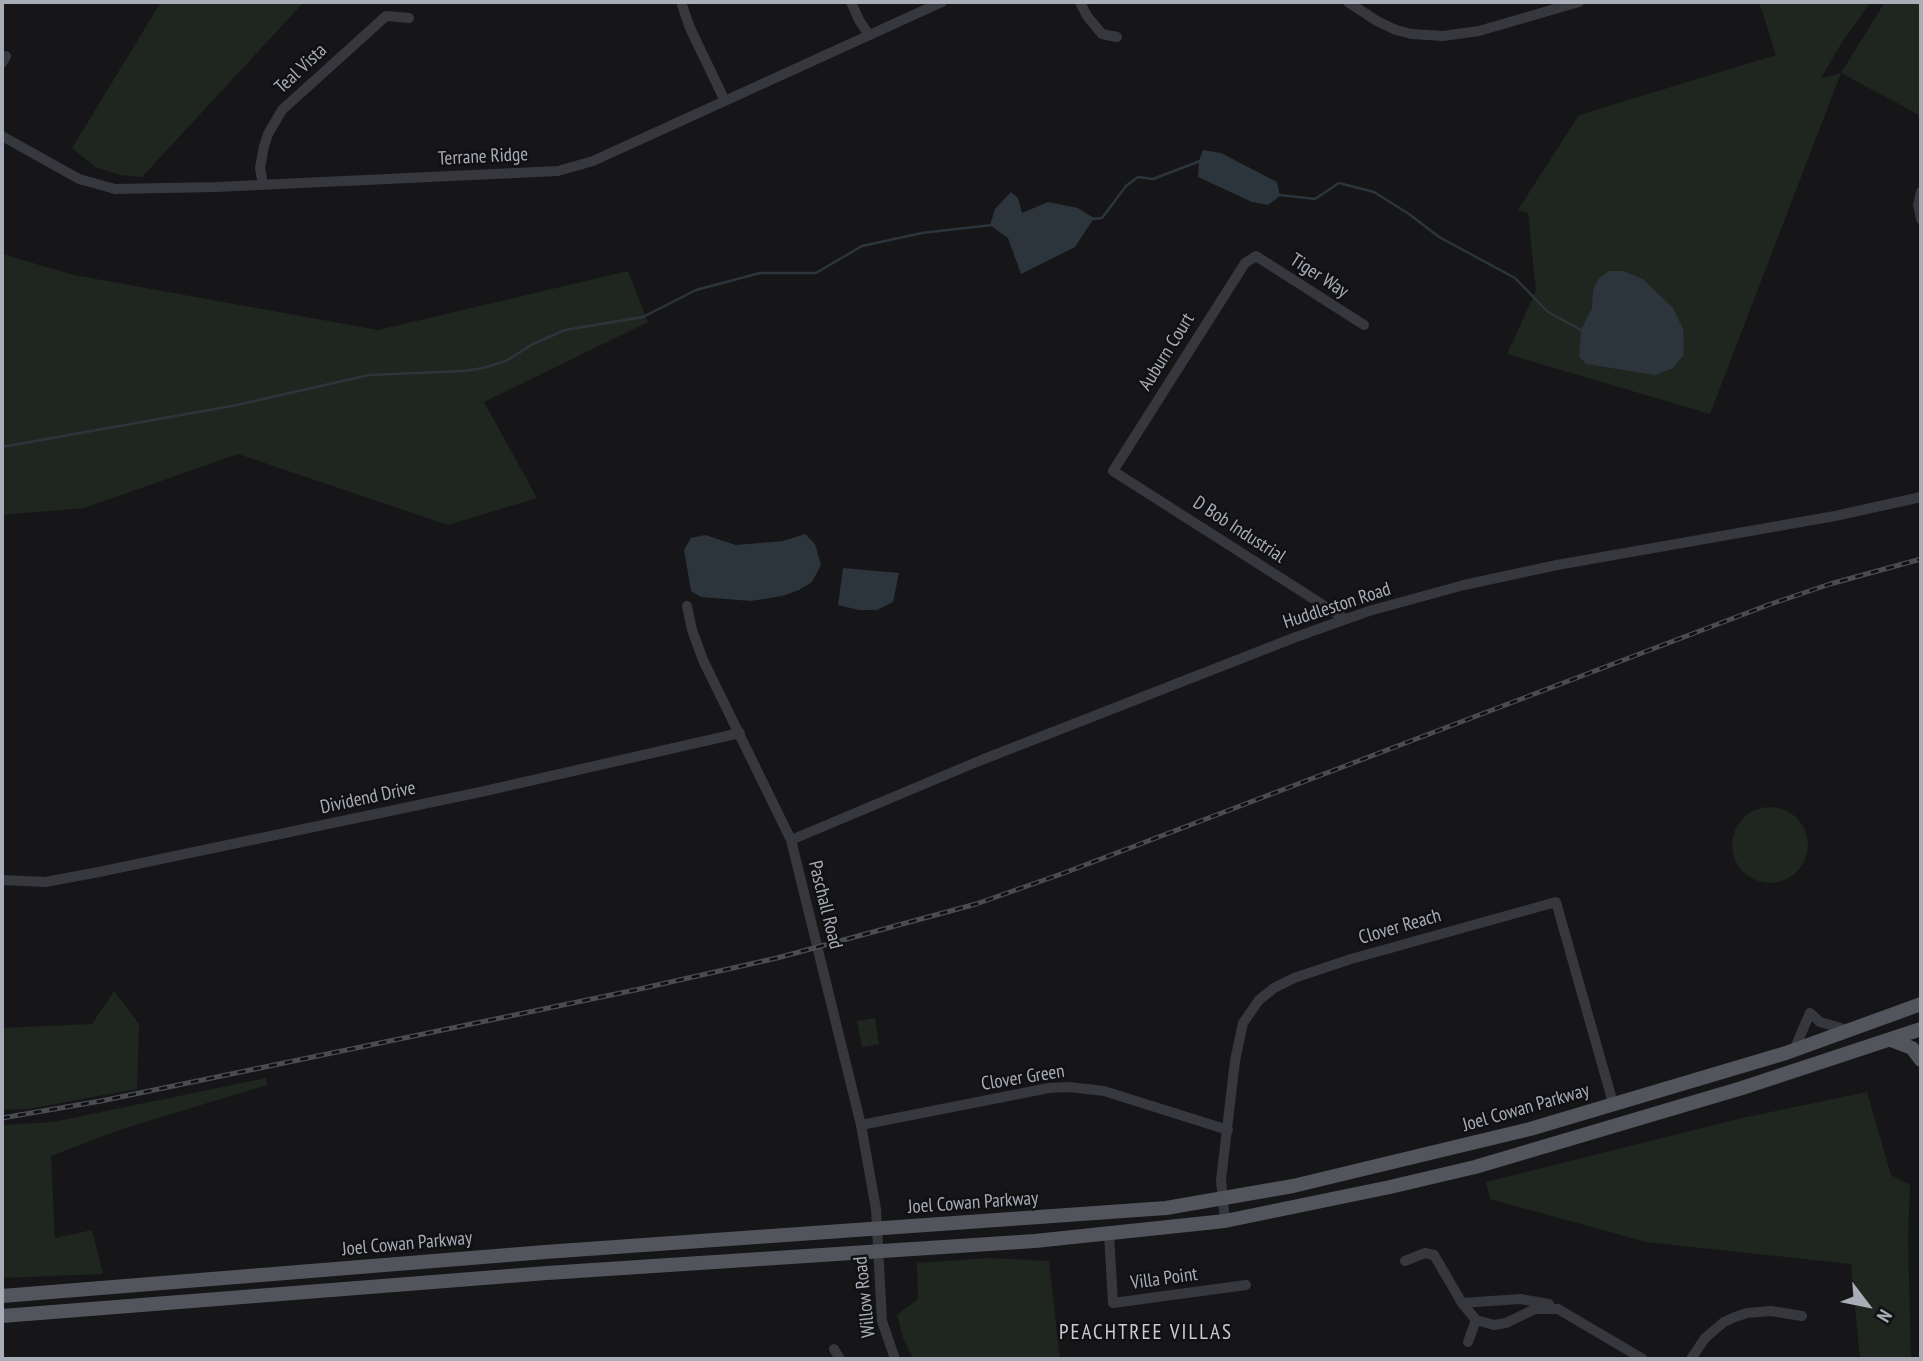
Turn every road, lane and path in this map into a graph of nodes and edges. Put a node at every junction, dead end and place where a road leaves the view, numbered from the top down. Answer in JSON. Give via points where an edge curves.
{"nodes":[{"id":1,"x":681,"y":2,"type":"edge"},
{"id":2,"x":851,"y":2,"type":"edge"},
{"id":3,"x":942,"y":2,"type":"edge"},
{"id":4,"x":1080,"y":2,"type":"edge"},
{"id":5,"x":1348,"y":2,"type":"edge"},
{"id":6,"x":1578,"y":2,"type":"edge"},
{"id":7,"x":408,"y":18,"type":"dead end"},
{"id":8,"x":869,"y":35,"type":"junction"},
{"id":9,"x":1117,"y":37,"type":"dead end"},
{"id":10,"x":725,"y":101,"type":"junction"},
{"id":11,"x":2,"y":136,"type":"edge"},
{"id":12,"x":262,"y":184,"type":"junction"},
{"id":13,"x":1921,"y":192,"type":"edge"},
{"id":14,"x":1921,"y":219,"type":"edge"},
{"id":15,"x":1256,"y":256,"type":"joint"},
{"id":16,"x":1364,"y":325,"type":"dead end"},
{"id":17,"x":1113,"y":471,"type":"joint"},
{"id":18,"x":1921,"y":497,"type":"edge"},
{"id":19,"x":687,"y":606,"type":"dead end"},
{"id":20,"x":1345,"y":619,"type":"junction"},
{"id":21,"x":740,"y":733,"type":"junction"},
{"id":22,"x":791,"y":840,"type":"junction"},
{"id":23,"x":2,"y":880,"type":"edge"},
{"id":24,"x":1921,"y":1004,"type":"edge"},
{"id":25,"x":1921,"y":1029,"type":"edge"},
{"id":26,"x":1848,"y":1030,"type":"junction"},
{"id":27,"x":1891,"y":1040,"type":"junction"},
{"id":28,"x":1794,"y":1049,"type":"junction"},
{"id":29,"x":1921,"y":1060,"type":"edge"},
{"id":30,"x":1613,"y":1103,"type":"junction"},
{"id":31,"x":860,"y":1125,"type":"junction"},
{"id":32,"x":1228,"y":1130,"type":"junction"},
{"id":33,"x":1221,"y":1192,"type":"junction"},
{"id":34,"x":1225,"y":1221,"type":"junction"},
{"id":35,"x":877,"y":1230,"type":"junction"},
{"id":36,"x":1110,"y":1234,"type":"junction"},
{"id":37,"x":877,"y":1250,"type":"junction"},
{"id":38,"x":1405,"y":1261,"type":"dead end"},
{"id":39,"x":1246,"y":1285,"type":"dead end"},
{"id":40,"x":2,"y":1296,"type":"edge"},
{"id":41,"x":1462,"y":1303,"type":"junction"},
{"id":42,"x":1558,"y":1309,"type":"junction"},
{"id":43,"x":2,"y":1316,"type":"edge"},
{"id":44,"x":1802,"y":1316,"type":"dead end"},
{"id":45,"x":1476,"y":1320,"type":"junction"},
{"id":46,"x":1468,"y":1342,"type":"dead end"},
{"id":47,"x":895,"y":1359,"type":"edge"},
{"id":48,"x":1643,"y":1359,"type":"edge"},
{"id":49,"x":1691,"y":1359,"type":"edge"}],
"edges":[{"from":1,"to":10,"type":"street"},
{"from":2,"to":8,"type":"street"},
{"from":3,"to":8,"type":"street","name":"Terrane Ridge"},
{"from":4,"to":9,"type":"street","via":[[1102,34]]},
{"from":5,"to":6,"type":"street","via":[[1396,30],[1443,36]]},
{"from":7,"to":12,"type":"street","name":"Teal Vista","via":[[386,16],[282,110],[264,146]]},
{"from":8,"to":10,"type":"street","name":"Terrane Ridge"},
{"from":10,"to":12,"type":"street","name":"Terrane Ridge","via":[[570,169]]},
{"from":11,"to":12,"type":"street","name":"Terrane Ridge","via":[[66,173],[103,187]]},
{"from":13,"to":14,"type":"street"},
{"from":15,"to":16,"type":"street","name":"Tiger Way"},
{"from":15,"to":17,"type":"street","name":"Auburn Court","via":[[1245,263],[1226,291]]},
{"from":17,"to":20,"type":"street","name":"D Bob Industrial"},
{"from":18,"to":20,"type":"street","name":"Huddleston Road","via":[[1557,565],[1456,587]]},
{"from":19,"to":21,"type":"street","name":"Paschall Road","via":[[703,660]]},
{"from":20,"to":22,"type":"street","name":"Huddleston Road","via":[[979,761]]},
{"from":21,"to":22,"type":"street","name":"Paschall Road"},
{"from":21,"to":23,"type":"street","name":"Dividend Drive","via":[[99,872],[45,882]]},
{"from":22,"to":31,"type":"street","name":"Paschall Road"},
{"from":24,"to":26,"type":"main road","name":"Joel Cowan Parkway"},
{"from":25,"to":27,"type":"main road","name":"Joel Cowan Parkway"},
{"from":26,"to":28,"type":"main road","name":"Joel Cowan Parkway"},
{"from":26,"to":28,"type":"street","via":[[1820,1022],[1810,1013]]},
{"from":27,"to":29,"type":"main road","via":[[1913,1048]]},
{"from":27,"to":34,"type":"main road","name":"Joel Cowan Parkway","via":[[1475,1167]]},
{"from":28,"to":30,"type":"main road","name":"Joel Cowan Parkway"},
{"from":30,"to":32,"type":"street","name":"Clover Reach","via":[[1556,902],[1351,959],[1274,988],[1251,1010],[1239,1034]]},
{"from":30,"to":33,"type":"main road","name":"Joel Cowan Parkway","via":[[1470,1145],[1293,1186]]},
{"from":31,"to":32,"type":"street","name":"Clover Green","via":[[1069,1087],[1104,1091]]},
{"from":31,"to":35,"type":"street","name":"Paschall Road"},
{"from":32,"to":33,"type":"street","name":"Clover Reach"},
{"from":33,"to":34,"type":"street","name":"Clover Reach"},
{"from":33,"to":35,"type":"main road","name":"Joel Cowan Parkway","via":[[1166,1208]]},
{"from":34,"to":36,"type":"main road","name":"Joel Cowan Parkway"},
{"from":35,"to":37,"type":"street","name":"Willow Road"},
{"from":35,"to":40,"type":"main road","name":"Joel Cowan Parkway"},
{"from":36,"to":37,"type":"main road","name":"Joel Cowan Parkway"},
{"from":36,"to":39,"type":"street","name":"Villa Point","via":[[1113,1303]]},
{"from":37,"to":43,"type":"main road","name":"Joel Cowan Parkway"},
{"from":37,"to":47,"type":"street","name":"Willow Road","via":[[882,1321]]},
{"from":38,"to":41,"type":"street","via":[[1425,1253],[1434,1255]]},
{"from":41,"to":42,"type":"street","via":[[1520,1299]]},
{"from":41,"to":45,"type":"street"},
{"from":42,"to":45,"type":"street","via":[[1535,1309],[1494,1325]]},
{"from":42,"to":48,"type":"street"},
{"from":44,"to":49,"type":"street","via":[[1771,1311],[1735,1317],[1705,1338]]},
{"from":45,"to":46,"type":"street"}]}
